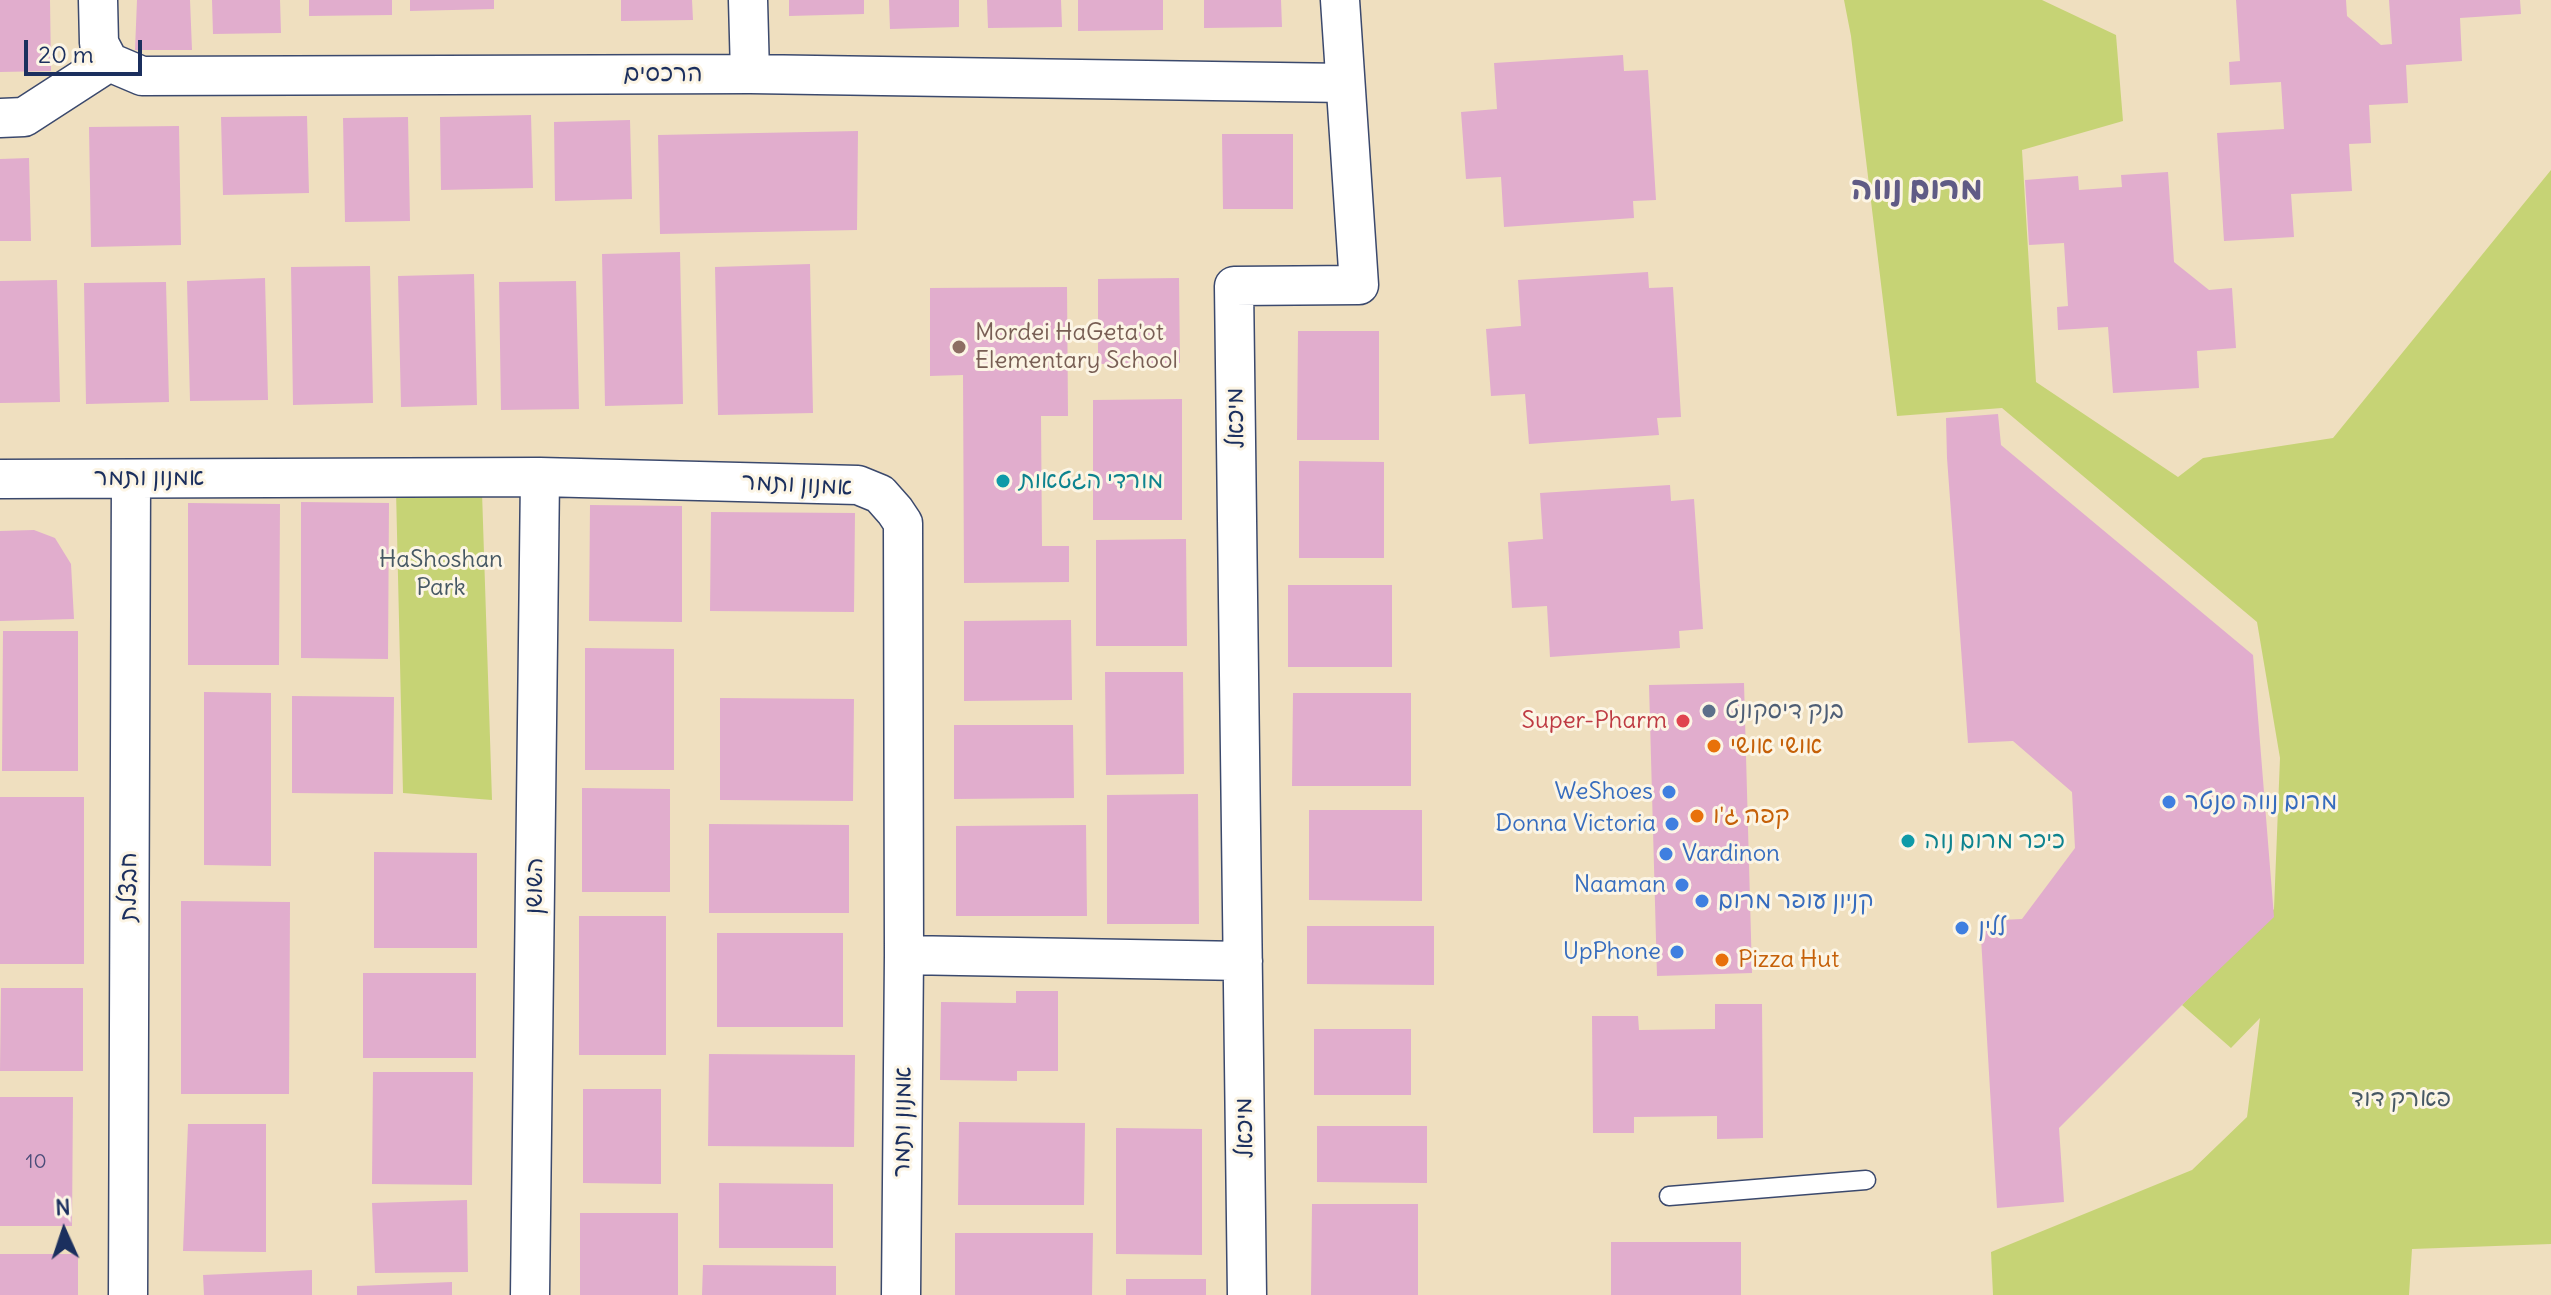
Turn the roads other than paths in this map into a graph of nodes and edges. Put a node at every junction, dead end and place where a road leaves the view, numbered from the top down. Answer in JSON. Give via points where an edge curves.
{"nodes":[{"id":1,"x":98,"y":0,"type":"edge"},
{"id":2,"x":748,"y":0,"type":"edge"},
{"id":3,"x":1340,"y":0,"type":"edge"},
{"id":4,"x":109,"y":62,"type":"junction"},
{"id":5,"x":750,"y":74,"type":"junction"},
{"id":6,"x":1345,"y":83,"type":"junction"},
{"id":7,"x":0,"y":118,"type":"edge"},
{"id":8,"x":540,"y":477,"type":"junction"},
{"id":9,"x":0,"y":479,"type":"edge"},
{"id":10,"x":131,"y":479,"type":"junction"},
{"id":11,"x":904,"y":955,"type":"junction"},
{"id":12,"x":1243,"y":961,"type":"junction"},
{"id":13,"x":1866,"y":1180,"type":"dead end"},
{"id":14,"x":1669,"y":1196,"type":"dead end"},
{"id":15,"x":128,"y":1295,"type":"edge"},
{"id":16,"x":530,"y":1295,"type":"edge"},
{"id":17,"x":901,"y":1295,"type":"edge"},
{"id":18,"x":1247,"y":1295,"type":"edge"}],
"edges":[{"from":1,"to":4,"type":"street","via":[[99,43]]},
{"from":2,"to":5,"type":"street"},
{"from":3,"to":6,"type":"street","name":"מיכאל"},
{"from":4,"to":5,"type":"street","name":"הרכסים","via":[[142,76]]},
{"from":4,"to":7,"type":"street","via":[[24,117]]},
{"from":5,"to":6,"type":"street","name":"הרכסים"},
{"from":6,"to":12,"type":"street","name":"מיכאל","via":[[1359,285],[1234,286]]},
{"from":8,"to":10,"type":"street","name":"אמנון ותמר"},
{"from":8,"to":11,"type":"street","name":"אמנון ותמר","via":[[858,485],[880,494],[895,511],[903,523]]},
{"from":8,"to":16,"type":"street","name":"השושן"},
{"from":9,"to":10,"type":"street","name":"אמנון ותמר"},
{"from":10,"to":15,"type":"street","name":"חבצלת"},
{"from":11,"to":12,"type":"street"},
{"from":11,"to":17,"type":"street","name":"אמנון ותמר"},
{"from":12,"to":18,"type":"street","name":"מיכאל"},
{"from":13,"to":14,"type":"lane"}]}
